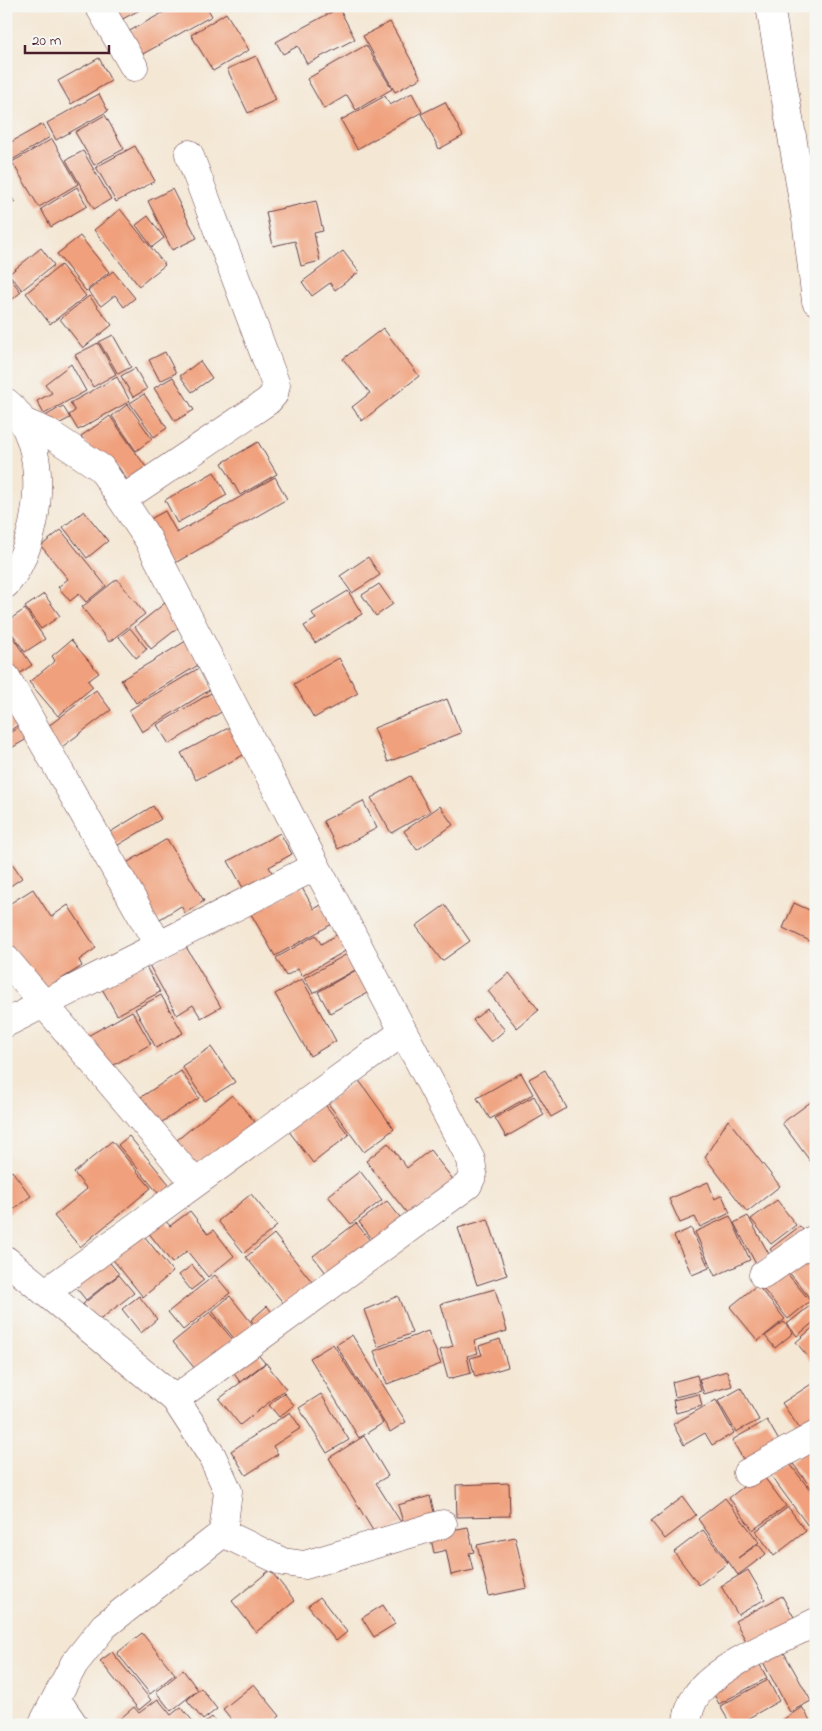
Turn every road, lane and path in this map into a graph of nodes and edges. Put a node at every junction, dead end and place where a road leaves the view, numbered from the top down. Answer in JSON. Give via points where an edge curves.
{"nodes":[{"id":1,"x":99,"y":6,"type":"edge"},
{"id":2,"x":770,"y":6,"type":"edge"},
{"id":3,"x":134,"y":67,"type":"dead end"},
{"id":4,"x":190,"y":154,"type":"dead end"},
{"id":5,"x":816,"y":301,"type":"edge"},
{"id":6,"x":15,"y":412,"type":"edge"},
{"id":7,"x":123,"y":498,"type":"junction"},
{"id":8,"x":6,"y":584,"type":"edge"},
{"id":9,"x":6,"y":677,"type":"edge"},
{"id":10,"x":316,"y":866,"type":"junction"},
{"id":11,"x":160,"y":946,"type":"junction"},
{"id":12,"x":6,"y":959,"type":"edge"},
{"id":13,"x":44,"y":1003,"type":"junction"},
{"id":14,"x":6,"y":1023,"type":"edge"},
{"id":15,"x":403,"y":1032,"type":"junction"},
{"id":16,"x":195,"y":1183,"type":"junction"},
{"id":17,"x":816,"y":1238,"type":"edge"},
{"id":18,"x":6,"y":1260,"type":"edge"},
{"id":19,"x":763,"y":1275,"type":"dead end"},
{"id":20,"x":46,"y":1292,"type":"junction"},
{"id":21,"x":175,"y":1400,"type":"junction"},
{"id":22,"x":816,"y":1435,"type":"edge"},
{"id":23,"x":747,"y":1473,"type":"dead end"},
{"id":24,"x":443,"y":1524,"type":"dead end"},
{"id":25,"x":223,"y":1533,"type":"junction"},
{"id":26,"x":816,"y":1622,"type":"edge"},
{"id":27,"x":57,"y":1700,"type":"junction"},
{"id":28,"x":42,"y":1725,"type":"edge"},
{"id":29,"x":74,"y":1725,"type":"edge"},
{"id":30,"x":686,"y":1725,"type":"edge"}],
"edges":[{"from":1,"to":3,"type":"street"},
{"from":2,"to":5,"type":"street","via":[[806,218]]},
{"from":4,"to":7,"type":"street","via":[[276,385],[268,401]]},
{"from":6,"to":7,"type":"street","via":[[101,468]]},
{"from":6,"to":8,"type":"street","via":[[31,440],[37,503],[29,541],[13,577]]},
{"from":7,"to":10,"type":"street","via":[[148,539]]},
{"from":9,"to":11,"type":"street"},
{"from":10,"to":11,"type":"street"},
{"from":10,"to":15,"type":"street"},
{"from":11,"to":13,"type":"street"},
{"from":12,"to":13,"type":"street"},
{"from":13,"to":14,"type":"street"},
{"from":13,"to":16,"type":"street"},
{"from":15,"to":16,"type":"street"},
{"from":15,"to":21,"type":"street","via":[[471,1160],[473,1174],[468,1185]]},
{"from":16,"to":20,"type":"street"},
{"from":17,"to":19,"type":"street"},
{"from":18,"to":20,"type":"street"},
{"from":20,"to":21,"type":"street"},
{"from":21,"to":25,"type":"street","via":[[212,1456],[228,1491]]},
{"from":22,"to":23,"type":"street"},
{"from":24,"to":25,"type":"street","via":[[305,1565],[283,1562]]},
{"from":25,"to":27,"type":"street","via":[[104,1626],[74,1664]]},
{"from":26,"to":30,"type":"street","via":[[722,1671],[708,1682],[690,1706]]},
{"from":27,"to":28,"type":"street"},
{"from":27,"to":29,"type":"street"}]}
